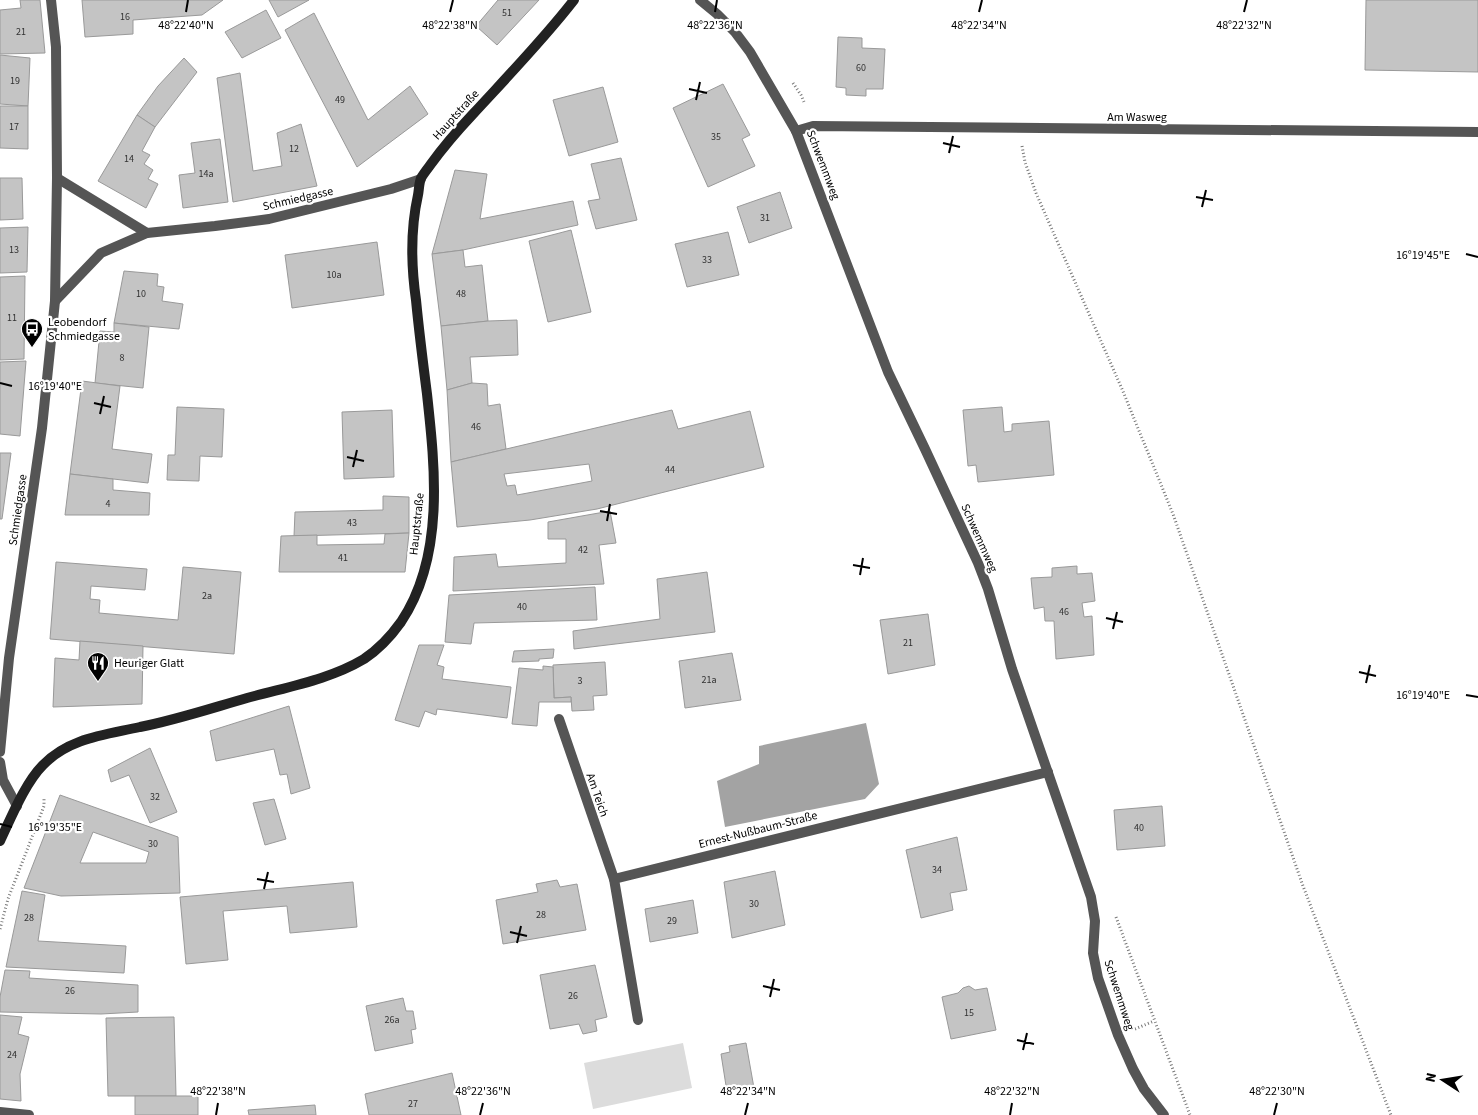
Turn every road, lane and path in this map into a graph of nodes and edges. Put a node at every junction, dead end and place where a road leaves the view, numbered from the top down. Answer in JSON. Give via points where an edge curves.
{"nodes":[{"id":1,"x":52,"y":0,"type":"edge"},
{"id":2,"x":574,"y":0,"type":"edge"},
{"id":3,"x":700,"y":0,"type":"edge"},
{"id":4,"x":1023,"y":128,"type":"junction"},
{"id":5,"x":796,"y":131,"type":"junction"},
{"id":6,"x":1478,"y":132,"type":"edge"},
{"id":7,"x":57,"y":178,"type":"junction"},
{"id":8,"x":421,"y":179,"type":"junction"},
{"id":9,"x":147,"y":233,"type":"junction"},
{"id":10,"x":55,"y":301,"type":"junction"},
{"id":11,"x":559,"y":719,"type":"dead end"},
{"id":12,"x":0,"y":752,"type":"edge"},
{"id":13,"x":0,"y":762,"type":"edge"},
{"id":14,"x":44,"y":764,"type":"junction"},
{"id":15,"x":1048,"y":772,"type":"junction"},
{"id":16,"x":17,"y":806,"type":"junction"},
{"id":17,"x":0,"y":841,"type":"edge"},
{"id":18,"x":614,"y":879,"type":"junction"},
{"id":19,"x":0,"y":929,"type":"edge"},
{"id":20,"x":638,"y":1020,"type":"dead end"},
{"id":21,"x":0,"y":1112,"type":"edge"},
{"id":22,"x":29,"y":1115,"type":"edge"},
{"id":23,"x":1164,"y":1115,"type":"edge"},
{"id":24,"x":1390,"y":1115,"type":"edge"}],
"edges":[{"from":1,"to":7,"type":"street","name":"Schmiedgasse","via":[[56,46]]},
{"from":2,"to":8,"type":"street","name":"Hauptstraße","via":[[451,138]]},
{"from":3,"to":5,"type":"street","name":"Schwemmweg","via":[[735,32],[750,52]]},
{"from":4,"to":5,"type":"street","name":"Am Wasweg","via":[[813,126]]},
{"from":4,"to":6,"type":"street","name":"Am Wasweg"},
{"from":4,"to":24,"type":"path","via":[[1022,150],[1036,193],[1173,514],[1303,886]]},
{"from":5,"to":15,"type":"street","name":"Schwemmweg","via":[[888,372],[988,589]]},
{"from":7,"to":9,"type":"street"},
{"from":7,"to":10,"type":"street","name":"Schmiedgasse"},
{"from":8,"to":9,"type":"street","name":"Schmiedgasse","via":[[269,219]]},
{"from":8,"to":14,"type":"street","name":"Hauptstraße","via":[[411,239],[433,448],[434,501],[424,570],[414,600],[401,622],[382,645],[341,671],[142,727],[80,740]]},
{"from":9,"to":10,"type":"street","name":"Schmiedgasse","via":[[101,253]]},
{"from":10,"to":12,"type":"street","name":"Schmiedgasse"},
{"from":11,"to":18,"type":"street","name":"Am Teich"},
{"from":13,"to":16,"type":"street","via":[[3,780]]},
{"from":14,"to":16,"type":"street","name":"Hauptstraße"},
{"from":14,"to":19,"type":"path","via":[[44,806],[8,899]]},
{"from":15,"to":18,"type":"street","name":"Ernest-Nußbaum-Straße"},
{"from":15,"to":23,"type":"street","name":"Schwemmweg","via":[[1091,897],[1095,921],[1093,953],[1098,978],[1133,1069]]},
{"from":16,"to":17,"type":"street","name":"Hauptstraße"},
{"from":18,"to":20,"type":"street"},
{"from":21,"to":22,"type":"street"}]}
